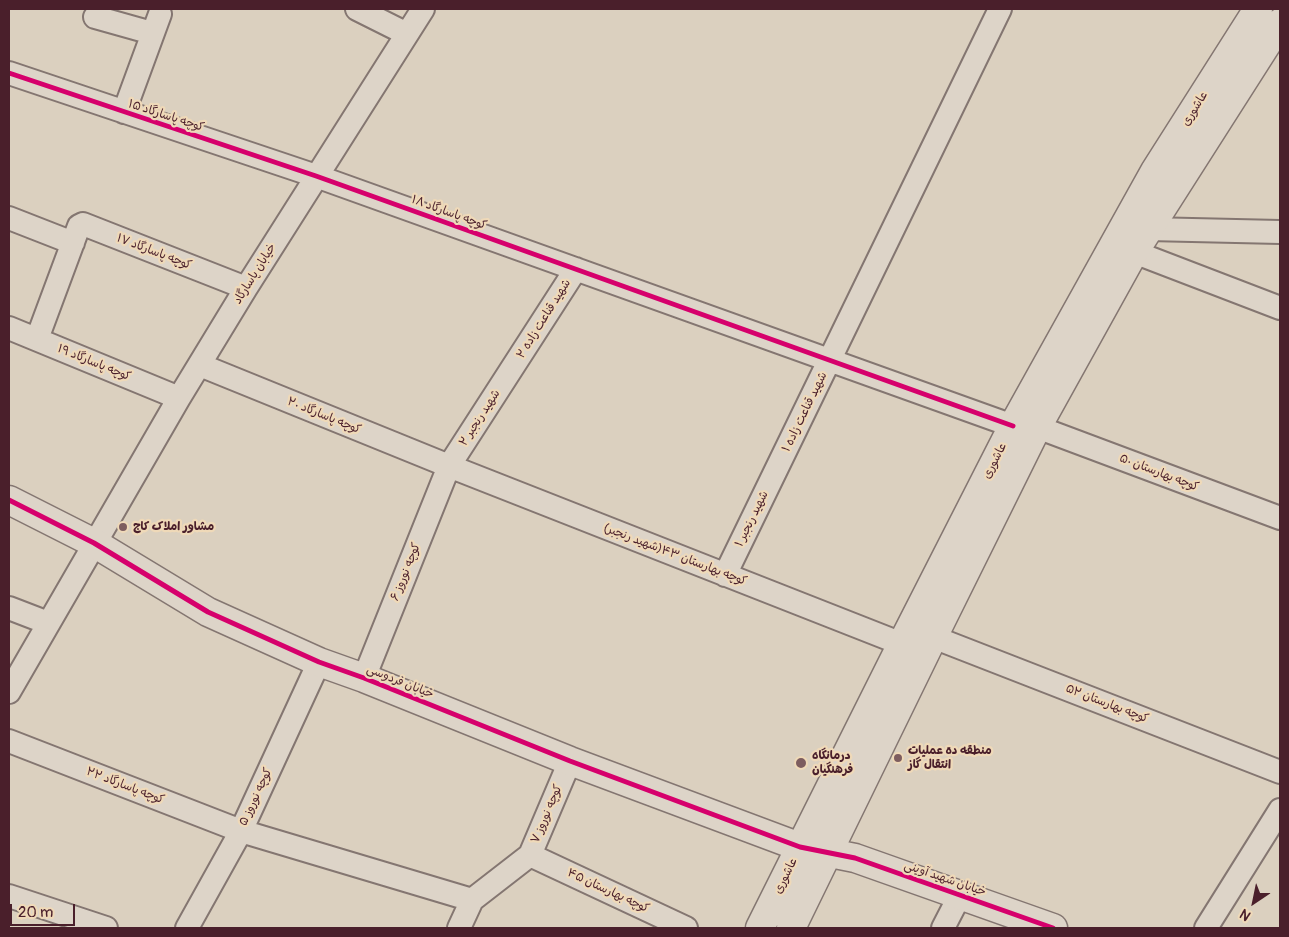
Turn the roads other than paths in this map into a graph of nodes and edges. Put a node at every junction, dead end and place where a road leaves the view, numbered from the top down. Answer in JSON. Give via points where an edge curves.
{"nodes":[{"id":1,"x":358,"y":9,"type":"edge"},
{"id":2,"x":423,"y":9,"type":"edge"},
{"id":3,"x":1000,"y":9,"type":"edge"},
{"id":4,"x":1258,"y":9,"type":"edge"},
{"id":5,"x":95,"y":17,"type":"dead end"},
{"id":6,"x":1280,"y":23,"type":"edge"},
{"id":7,"x":407,"y":34,"type":"junction"},
{"id":8,"x":9,"y":73,"type":"edge"},
{"id":9,"x":124,"y":112,"type":"junction"},
{"id":10,"x":316,"y":176,"type":"junction"},
{"id":11,"x":9,"y":218,"type":"edge"},
{"id":12,"x":1148,"y":229,"type":"junction"},
{"id":13,"x":1280,"y":232,"type":"edge"},
{"id":14,"x":73,"y":243,"type":"junction"},
{"id":15,"x":1134,"y":252,"type":"junction"},
{"id":16,"x":576,"y":269,"type":"junction"},
{"id":17,"x":246,"y":288,"type":"junction"},
{"id":18,"x":1280,"y":308,"type":"edge"},
{"id":19,"x":9,"y":328,"type":"edge"},
{"id":20,"x":36,"y":339,"type":"junction"},
{"id":21,"x":830,"y":360,"type":"junction"},
{"id":22,"x":200,"y":365,"type":"junction"},
{"id":23,"x":511,"y":370,"type":"joint"},
{"id":24,"x":179,"y":398,"type":"junction"},
{"id":25,"x":1025,"y":427,"type":"junction"},
{"id":26,"x":780,"y":464,"type":"joint"},
{"id":27,"x":449,"y":466,"type":"junction"},
{"id":28,"x":9,"y":500,"type":"edge"},
{"id":29,"x":1280,"y":518,"type":"edge"},
{"id":30,"x":94,"y":543,"type":"junction"},
{"id":31,"x":725,"y":575,"type":"junction"},
{"id":32,"x":9,"y":608,"type":"edge"},
{"id":33,"x":48,"y":623,"type":"junction"},
{"id":34,"x":933,"y":637,"type":"junction"},
{"id":35,"x":902,"y":644,"type":"junction"},
{"id":36,"x":319,"y":662,"type":"junction"},
{"id":37,"x":364,"y":678,"type":"junction"},
{"id":38,"x":9,"y":692,"type":"edge"},
{"id":39,"x":9,"y":741,"type":"edge"},
{"id":40,"x":570,"y":761,"type":"junction"},
{"id":41,"x":1280,"y":772,"type":"edge"},
{"id":42,"x":1280,"y":810,"type":"edge"},
{"id":43,"x":241,"y":830,"type":"junction"},
{"id":44,"x":800,"y":847,"type":"junction"},
{"id":45,"x":829,"y":852,"type":"junction"},
{"id":46,"x":530,"y":855,"type":"junction"},
{"id":47,"x":960,"y":895,"type":"junction"},
{"id":48,"x":9,"y":896,"type":"edge"},
{"id":49,"x":472,"y":900,"type":"junction"},
{"id":50,"x":106,"y":928,"type":"edge"},
{"id":51,"x":187,"y":928,"type":"edge"},
{"id":52,"x":459,"y":928,"type":"edge"},
{"id":53,"x":686,"y":928,"type":"edge"},
{"id":54,"x":760,"y":928,"type":"edge"},
{"id":55,"x":791,"y":928,"type":"edge"},
{"id":56,"x":943,"y":928,"type":"edge"},
{"id":57,"x":1053,"y":928,"type":"edge"},
{"id":58,"x":1206,"y":928,"type":"edge"}],
"edges":[{"from":1,"to":7,"type":"street"},
{"from":2,"to":7,"type":"street","name":"خیابان پاسارگاد"},
{"from":3,"to":21,"type":"street","name":"شهید قناعت زاده ۱"},
{"from":4,"to":25,"type":"street","name":"عاشوری","via":[[1155,171]]},
{"from":5,"to":9,"type":"street","via":[[156,23]]},
{"from":6,"to":12,"type":"street","name":"عاشوری"},
{"from":7,"to":10,"type":"street","name":"خیابان پاسارگاد"},
{"from":8,"to":9,"type":"street","name":"کوچه پاسارگاد ۱۵"},
{"from":9,"to":10,"type":"street","name":"کوچه پاسارگاد ۱۵"},
{"from":10,"to":16,"type":"street","name":"کوچه پاسارگاد ۱۸"},
{"from":10,"to":17,"type":"street","name":"خیابان پاسارگاد"},
{"from":11,"to":14,"type":"street"},
{"from":12,"to":13,"type":"street"},
{"from":12,"to":15,"type":"street","name":"عاشوری"},
{"from":14,"to":17,"type":"street","name":"کوچه پاسارگاد ۱۷","via":[[79,226],[84,224]]},
{"from":14,"to":20,"type":"street"},
{"from":15,"to":18,"type":"street"},
{"from":15,"to":25,"type":"street","name":"عاشوری"},
{"from":16,"to":21,"type":"street","name":"کوچه پاسارگاد ۱۸"},
{"from":16,"to":23,"type":"street","name":"شهید قناعت زاده ۲"},
{"from":17,"to":22,"type":"street","name":"خیابان پاسارگاد"},
{"from":19,"to":20,"type":"street","name":"کوچه پاسارگاد ۱۹"},
{"from":20,"to":24,"type":"street","name":"کوچه پاسارگاد ۱۹"},
{"from":21,"to":25,"type":"street","name":"کوچه بهارستان ۵۰"},
{"from":21,"to":26,"type":"street","name":"شهید قناعت زاده ۱"},
{"from":22,"to":24,"type":"street","name":"خیابان پاسارگاد"},
{"from":22,"to":27,"type":"street","name":"کوچه پاسارگاد ۲۰"},
{"from":23,"to":27,"type":"street","name":"شهید رنجبر ۲"},
{"from":24,"to":30,"type":"street","name":"خیابان پاسارگاد"},
{"from":25,"to":29,"type":"street","name":"کوچه بهارستان ۵۰"},
{"from":25,"to":34,"type":"street","name":"عاشوری"},
{"from":25,"to":35,"type":"street","name":"عاشوری"},
{"from":26,"to":31,"type":"street","name":"شهید رنجبر ۱"},
{"from":27,"to":31,"type":"street","name":"کوچه بهارستان ۴۳(شهید رنجبر)"},
{"from":27,"to":37,"type":"street","name":"کوچه نوروز ۶"},
{"from":28,"to":30,"type":"street","name":"خیابان فردوسی"},
{"from":30,"to":33,"type":"street","name":"خیابان پاسارگاد"},
{"from":30,"to":36,"type":"street","name":"خیابان فردوسی","via":[[208,612]]},
{"from":31,"to":35,"type":"street","name":"کوچه بهارستان ۴۳(شهید رنجبر)"},
{"from":32,"to":33,"type":"street"},
{"from":33,"to":38,"type":"street","name":"خیابان پاسارگاد"},
{"from":34,"to":41,"type":"street","name":"کوچه بهارستان ۵۲"},
{"from":34,"to":45,"type":"street","name":"عاشوری"},
{"from":35,"to":44,"type":"street","name":"عاشوری"},
{"from":36,"to":37,"type":"street","name":"خیابان فردوسی"},
{"from":36,"to":43,"type":"street","name":"کوچه نوروز ۵"},
{"from":37,"to":40,"type":"street","name":"خیابان فردوسی"},
{"from":39,"to":43,"type":"street","name":"کوچه پاسارگاد ۲۲"},
{"from":40,"to":44,"type":"street","name":"خیابان فردوسی"},
{"from":40,"to":46,"type":"street","name":"کوچه نوروز ۷"},
{"from":42,"to":58,"type":"street"},
{"from":43,"to":49,"type":"street","name":"کوچه پاسارگاد ۲۲"},
{"from":43,"to":51,"type":"street","name":"کوچه نوروز ۵"},
{"from":44,"to":45,"type":"street","name":"خیابان شهید آوینی"},
{"from":44,"to":54,"type":"street","name":"عاشوری"},
{"from":45,"to":47,"type":"street","name":"خیابان شهید آوینی"},
{"from":45,"to":55,"type":"street","name":"عاشوری"},
{"from":46,"to":49,"type":"street","name":"کوچه نوروز ۷"},
{"from":46,"to":53,"type":"street","name":"کوچه بهارستان ۴۵"},
{"from":47,"to":56,"type":"street"},
{"from":47,"to":57,"type":"street","name":"خیابان شهید آوینی"},
{"from":48,"to":50,"type":"street"},
{"from":49,"to":52,"type":"street","name":"کوچه نوروز ۷"}]}
